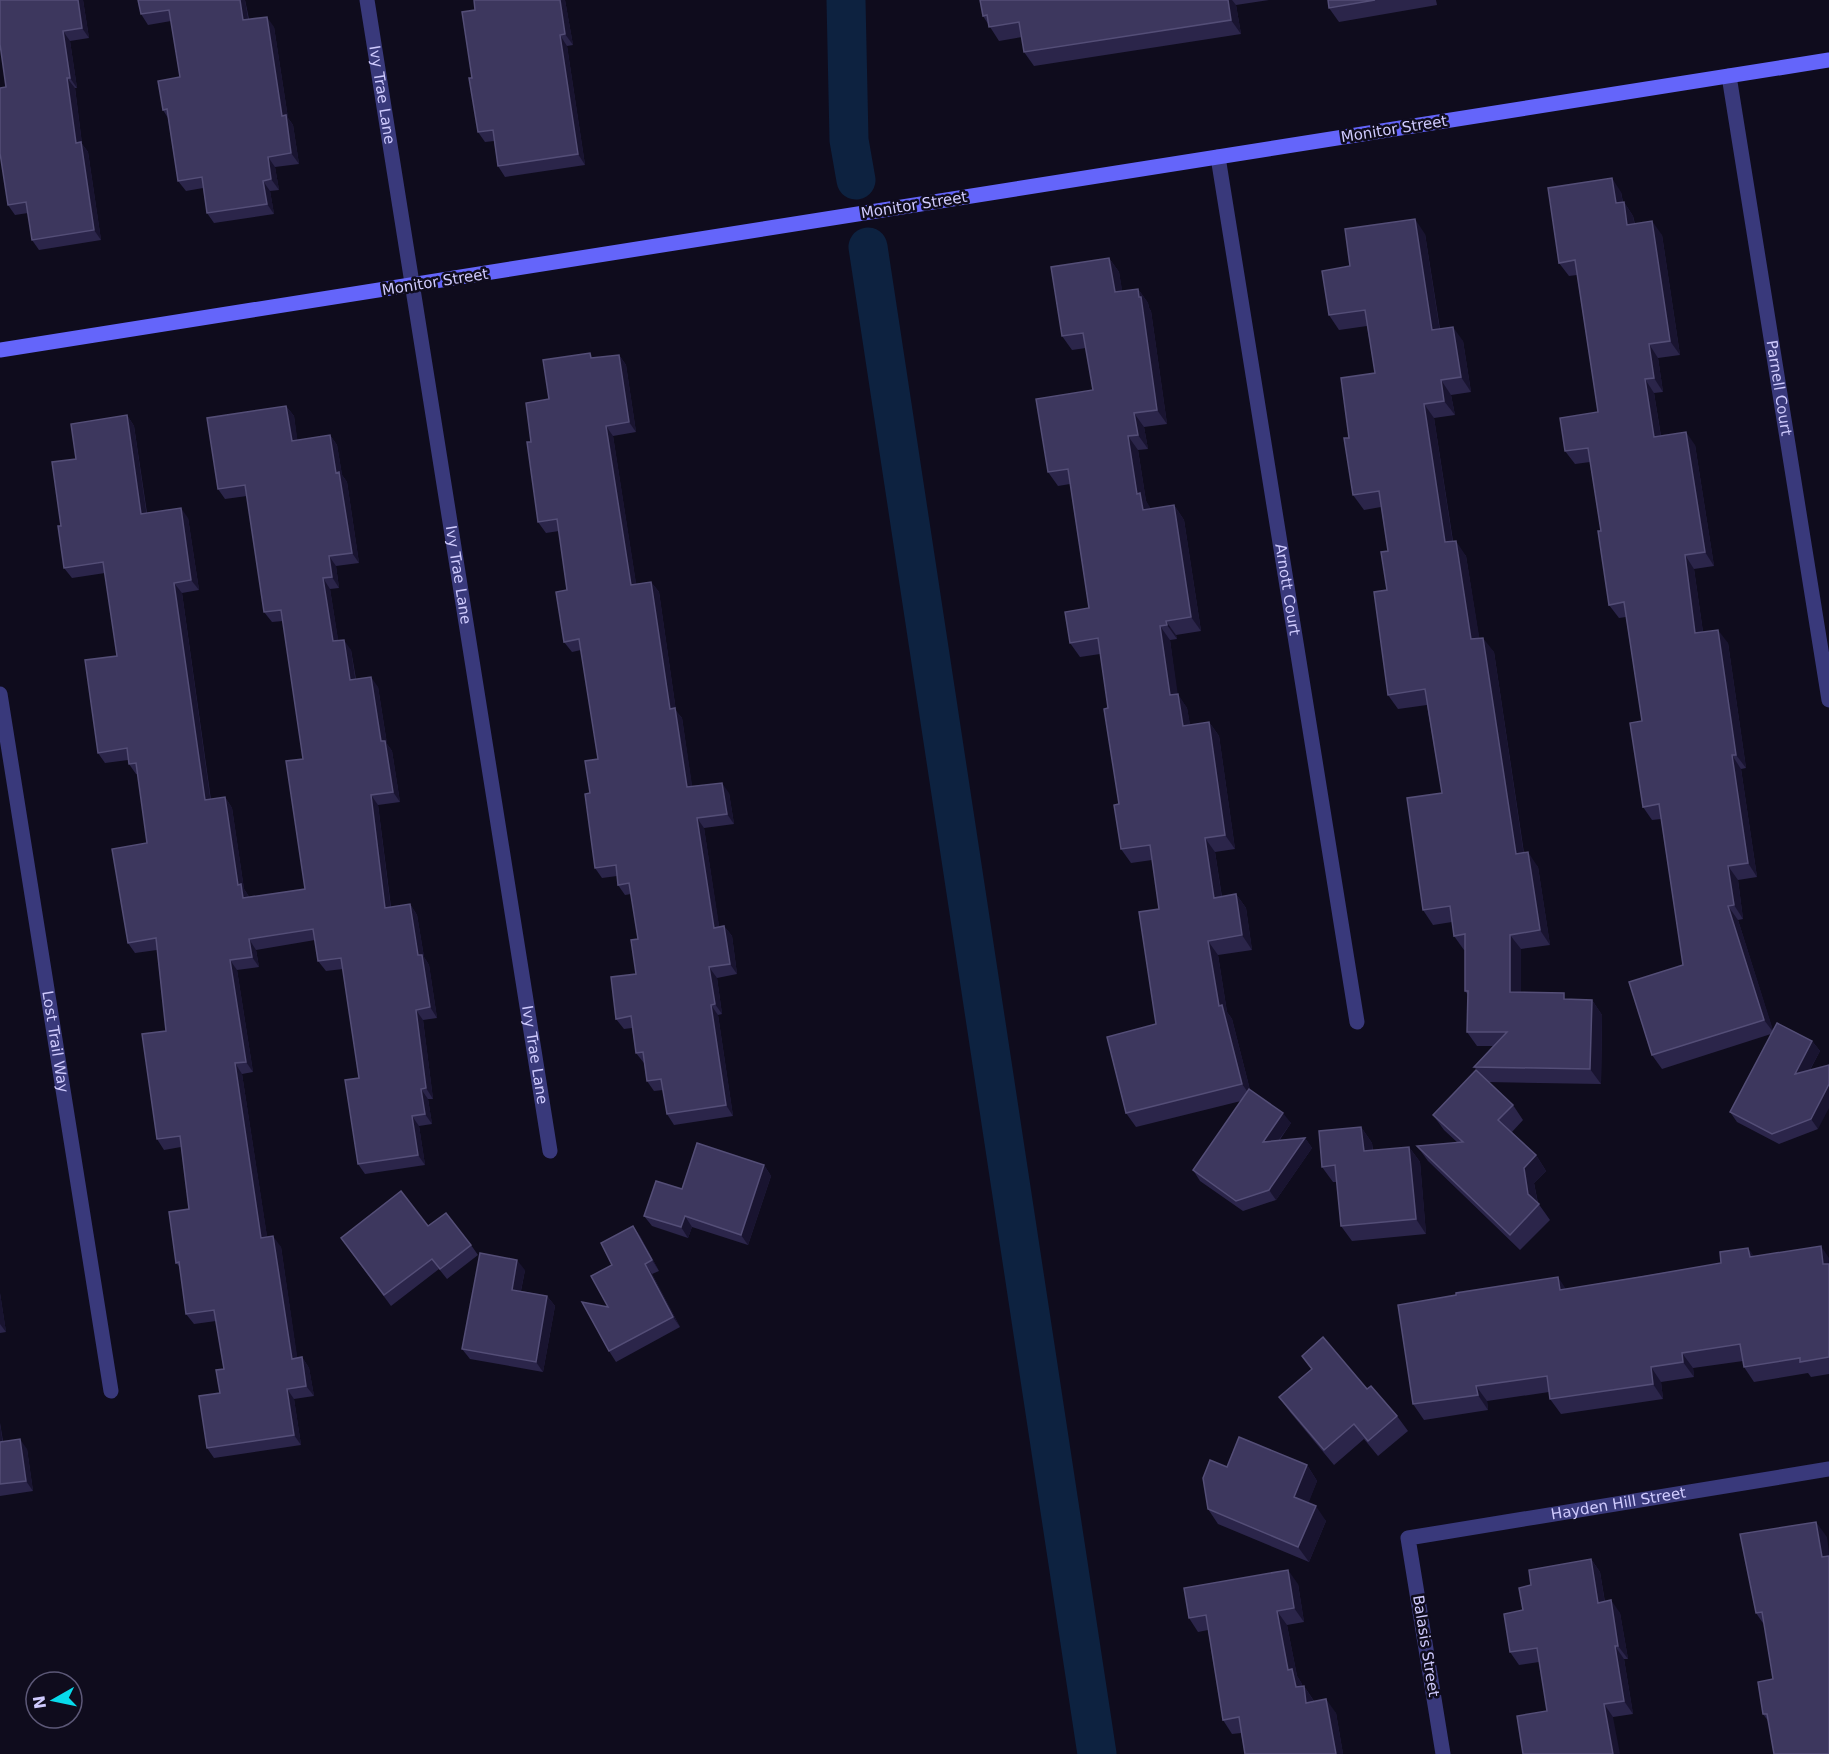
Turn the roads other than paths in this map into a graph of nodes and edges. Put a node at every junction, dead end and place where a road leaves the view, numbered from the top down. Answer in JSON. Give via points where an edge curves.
{"nodes":[{"id":1,"x":367,"y":0,"type":"edge"},
{"id":2,"x":1829,"y":60,"type":"edge"},
{"id":3,"x":1729,"y":76,"type":"junction"},
{"id":4,"x":1218,"y":157,"type":"junction"},
{"id":5,"x":412,"y":285,"type":"junction"},
{"id":6,"x":0,"y":350,"type":"edge"},
{"id":7,"x":0,"y":694,"type":"edge"},
{"id":8,"x":1829,"y":700,"type":"edge"},
{"id":9,"x":1357,"y":1022,"type":"dead end"},
{"id":10,"x":550,"y":1151,"type":"dead end"},
{"id":11,"x":111,"y":1391,"type":"dead end"},
{"id":12,"x":1829,"y":1469,"type":"edge"},
{"id":13,"x":1408,"y":1538,"type":"joint"},
{"id":14,"x":1443,"y":1754,"type":"edge"}],
"edges":[{"from":1,"to":5,"type":"street","name":"Ivy Trae Lane"},
{"from":2,"to":3,"type":"street","name":"Monitor Street"},
{"from":3,"to":4,"type":"street","name":"Monitor Street"},
{"from":3,"to":8,"type":"street","name":"Parnell Court"},
{"from":4,"to":5,"type":"street","name":"Monitor Street"},
{"from":4,"to":9,"type":"street","name":"Arnott Court"},
{"from":5,"to":6,"type":"street","name":"Monitor Street"},
{"from":5,"to":10,"type":"street","name":"Ivy Trae Lane"},
{"from":7,"to":11,"type":"street","name":"Lost Trail Way"},
{"from":12,"to":13,"type":"street","name":"Hayden Hill Street"},
{"from":13,"to":14,"type":"street","name":"Balasis Street"}]}
